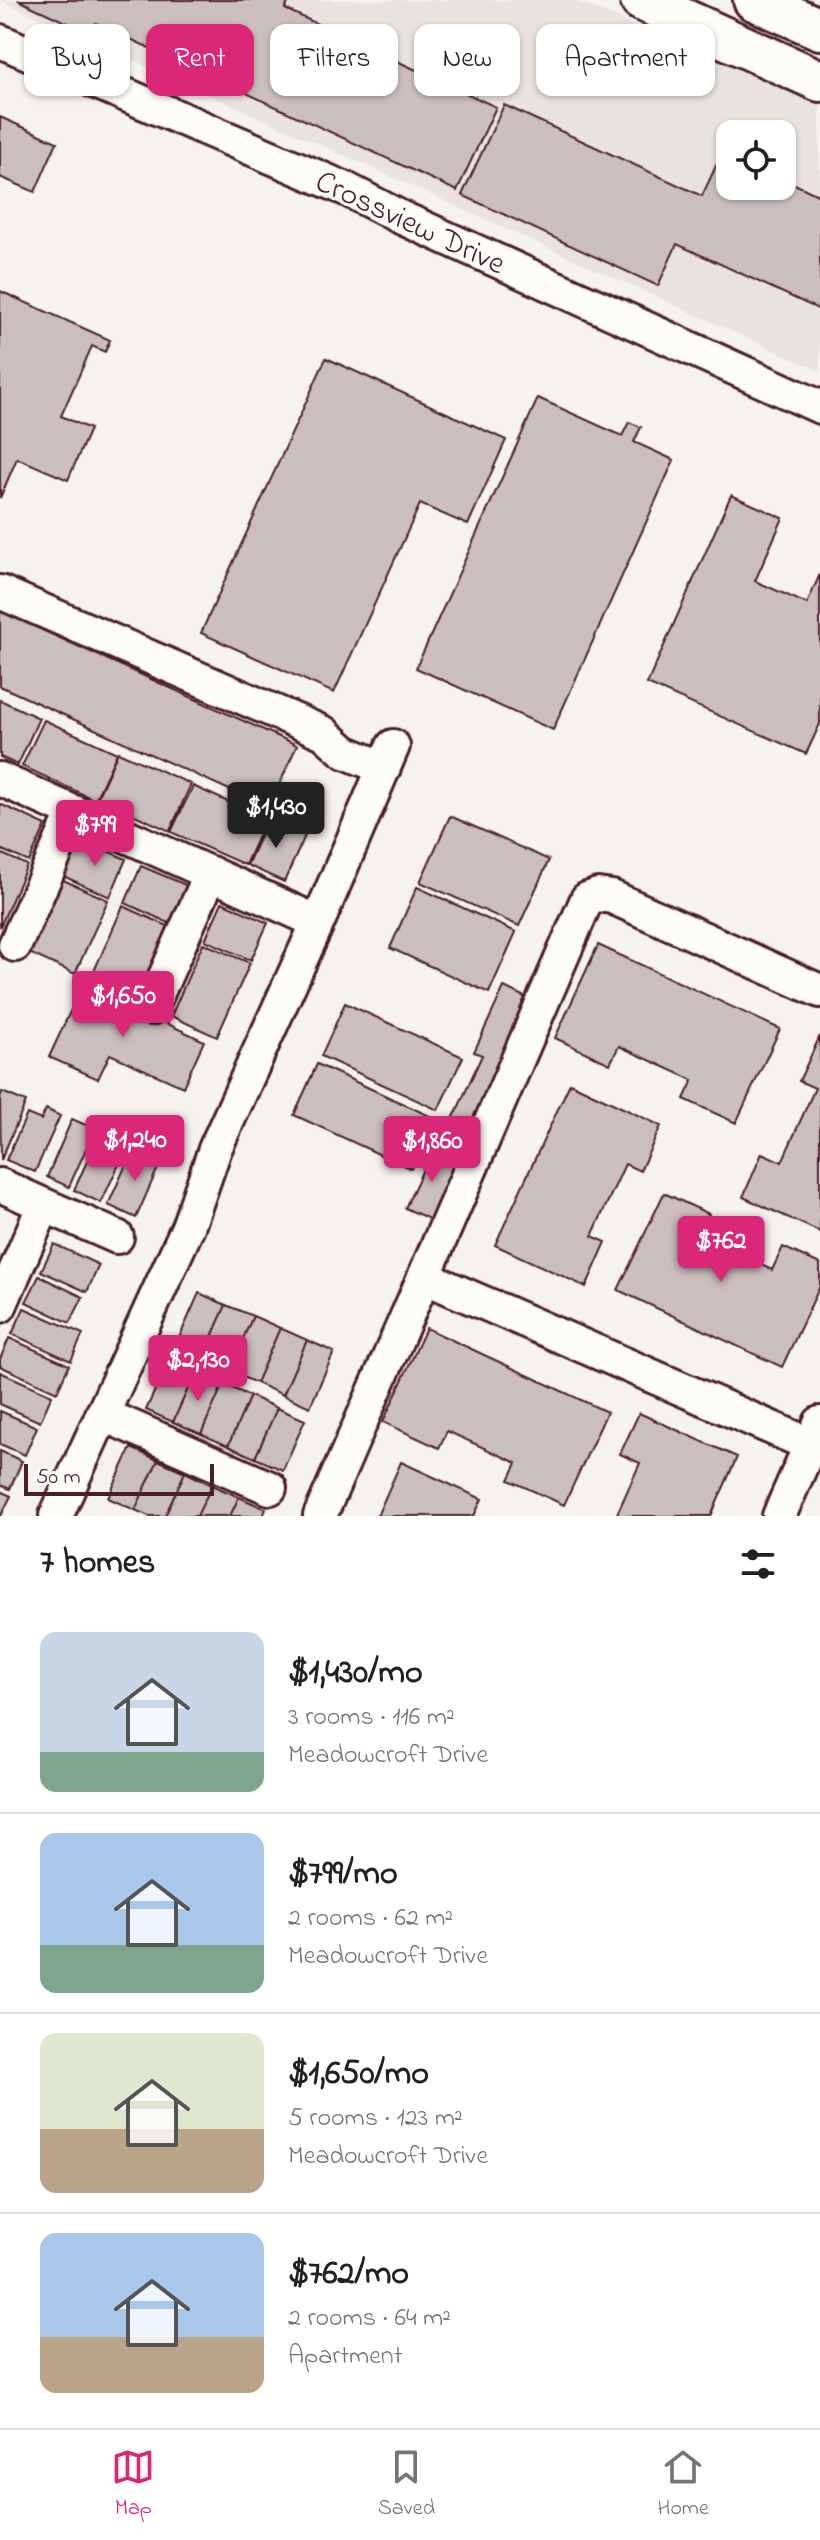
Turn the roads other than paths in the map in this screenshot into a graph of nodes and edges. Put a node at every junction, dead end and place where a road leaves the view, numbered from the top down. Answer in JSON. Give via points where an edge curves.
{"nodes":[{"id":1,"x":641,"y":0,"type":"edge"},
{"id":2,"x":754,"y":0,"type":"edge"},
{"id":3,"x":820,"y":29,"type":"edge"},
{"id":4,"x":0,"y":41,"type":"edge"},
{"id":5,"x":820,"y":81,"type":"edge"},
{"id":6,"x":820,"y":407,"type":"edge"},
{"id":7,"x":0,"y":592,"type":"edge"},
{"id":8,"x":0,"y":779,"type":"edge"},
{"id":9,"x":74,"y":812,"type":"junction"},
{"id":10,"x":211,"y":873,"type":"junction"},
{"id":11,"x":318,"y":922,"type":"junction"},
{"id":12,"x":15,"y":945,"type":"dead end"},
{"id":13,"x":820,"y":991,"type":"edge"},
{"id":14,"x":151,"y":1008,"type":"dead end"},
{"id":15,"x":0,"y":1185,"type":"edge"},
{"id":16,"x":44,"y":1205,"type":"junction"},
{"id":17,"x":117,"y":1237,"type":"dead end"},
{"id":18,"x":424,"y":1277,"type":"junction"},
{"id":19,"x":0,"y":1305,"type":"edge"},
{"id":20,"x":102,"y":1414,"type":"junction"},
{"id":21,"x":815,"y":1434,"type":"edge"},
{"id":22,"x":270,"y":1488,"type":"dead end"},
{"id":23,"x":56,"y":1516,"type":"edge"},
{"id":24,"x":320,"y":1516,"type":"edge"},
{"id":25,"x":779,"y":1516,"type":"edge"}],
"edges":[{"from":1,"to":5,"type":"main road"},
{"from":2,"to":3,"type":"main road"},
{"from":4,"to":6,"type":"street","name":"Crossview Drive","via":[[346,189]]},
{"from":7,"to":11,"type":"street","via":[[324,733],[345,752],[389,757]]},
{"from":8,"to":9,"type":"street"},
{"from":9,"to":10,"type":"street"},
{"from":9,"to":12,"type":"street"},
{"from":10,"to":11,"type":"street"},
{"from":10,"to":14,"type":"street"},
{"from":11,"to":20,"type":"street"},
{"from":13,"to":18,"type":"street","via":[[612,897],[587,899]]},
{"from":15,"to":16,"type":"street"},
{"from":16,"to":17,"type":"street"},
{"from":16,"to":19,"type":"street"},
{"from":18,"to":21,"type":"street"},
{"from":18,"to":24,"type":"street"},
{"from":20,"to":22,"type":"street"},
{"from":20,"to":23,"type":"street"},
{"from":21,"to":25,"type":"street"}]}
